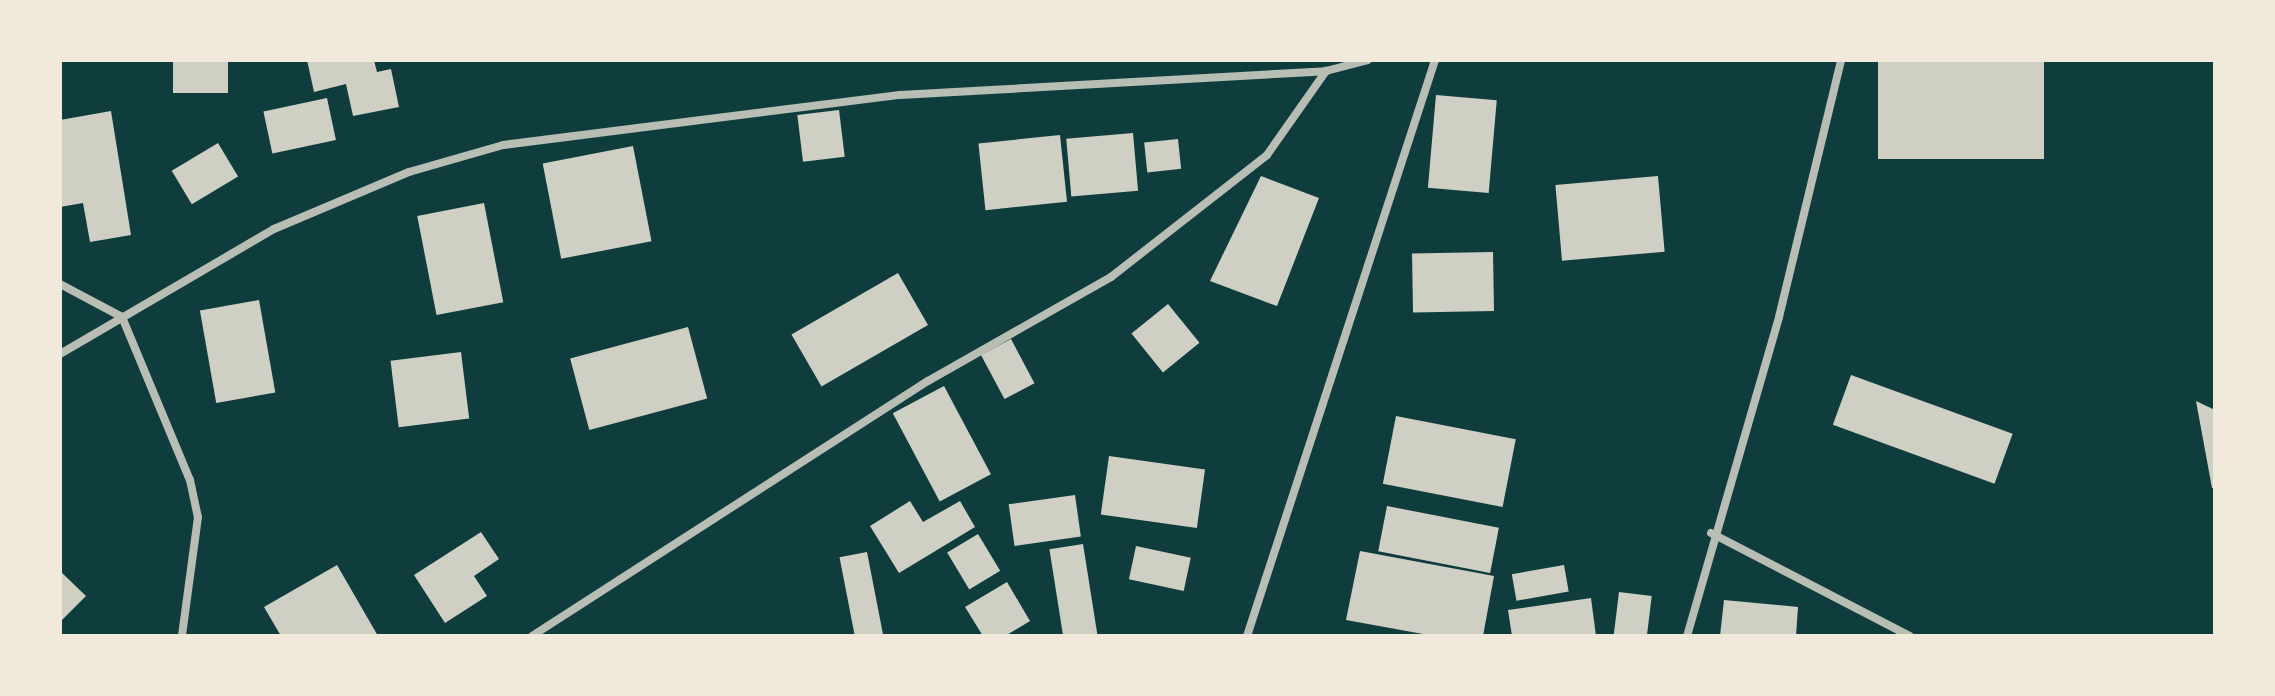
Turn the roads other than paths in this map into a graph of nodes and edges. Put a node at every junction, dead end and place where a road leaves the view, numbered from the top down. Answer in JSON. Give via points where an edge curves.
{"nodes":[{"id":1,"x":1368,"y":60,"type":"edge"},
{"id":2,"x":1435,"y":60,"type":"edge"},
{"id":3,"x":1841,"y":60,"type":"edge"},
{"id":4,"x":1326,"y":71,"type":"junction"},
{"id":5,"x":60,"y":284,"type":"edge"},
{"id":6,"x":122,"y":317,"type":"junction"},
{"id":7,"x":60,"y":354,"type":"edge"},
{"id":8,"x":1711,"y":533,"type":"junction"},
{"id":9,"x":182,"y":636,"type":"edge"},
{"id":10,"x":532,"y":636,"type":"edge"},
{"id":11,"x":1247,"y":636,"type":"edge"},
{"id":12,"x":1687,"y":636,"type":"edge"},
{"id":13,"x":1910,"y":636,"type":"edge"}],
"edges":[{"from":1,"to":4,"type":"street"},
{"from":2,"to":11,"type":"street"},
{"from":3,"to":8,"type":"street","via":[[1779,317]]},
{"from":4,"to":6,"type":"street","via":[[900,95],[503,145],[409,172],[274,229]]},
{"from":4,"to":10,"type":"street","via":[[1267,155],[1111,277],[928,381]]},
{"from":5,"to":6,"type":"street"},
{"from":6,"to":7,"type":"street"},
{"from":6,"to":9,"type":"street","via":[[190,480],[198,517]]},
{"from":8,"to":12,"type":"street"},
{"from":8,"to":13,"type":"street"}]}
